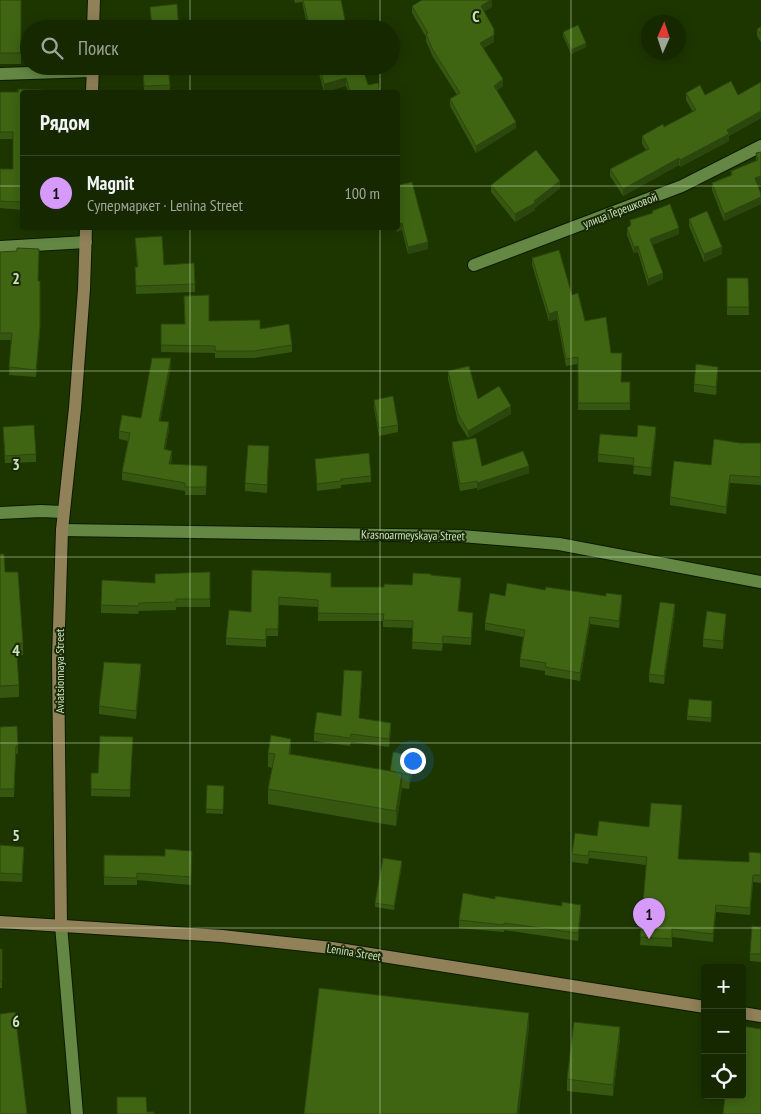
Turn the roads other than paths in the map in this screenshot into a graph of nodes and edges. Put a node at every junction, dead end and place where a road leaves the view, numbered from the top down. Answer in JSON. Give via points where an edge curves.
{"nodes":[{"id":1,"x":94,"y":0,"type":"edge"},
{"id":2,"x":93,"y":20,"type":"edge"},
{"id":3,"x":20,"y":73,"type":"edge"},
{"id":4,"x":0,"y":74,"type":"edge"},
{"id":5,"x":92,"y":75,"type":"edge"},
{"id":6,"x":92,"y":90,"type":"edge"},
{"id":7,"x":761,"y":146,"type":"edge"},
{"id":8,"x":86,"y":230,"type":"edge"},
{"id":9,"x":86,"y":242,"type":"junction"},
{"id":10,"x":0,"y":247,"type":"edge"},
{"id":11,"x":474,"y":265,"type":"dead end"},
{"id":12,"x":63,"y":512,"type":"junction"},
{"id":13,"x":0,"y":513,"type":"edge"},
{"id":14,"x":62,"y":530,"type":"junction"},
{"id":15,"x":761,"y":582,"type":"edge"},
{"id":16,"x":0,"y":922,"type":"edge"},
{"id":17,"x":61,"y":925,"type":"junction"},
{"id":18,"x":701,"y":1006,"type":"edge"},
{"id":19,"x":746,"y":1014,"type":"edge"},
{"id":20,"x":761,"y":1016,"type":"edge"},
{"id":21,"x":77,"y":1114,"type":"edge"}],
"edges":[{"from":1,"to":2,"type":"main road"},
{"from":3,"to":4,"type":"street"},
{"from":5,"to":6,"type":"main road"},
{"from":7,"to":11,"type":"street","name":"улица Терешковой","via":[[682,186]]},
{"from":8,"to":9,"type":"main road","name":"Aviatsionnaya Street"},
{"from":9,"to":10,"type":"street"},
{"from":9,"to":12,"type":"main road","name":"Aviatsionnaya Street","via":[[78,372]]},
{"from":12,"to":13,"type":"street"},
{"from":12,"to":14,"type":"main road","name":"Aviatsionnaya Street"},
{"from":14,"to":15,"type":"street","name":"Krasnoarmeyskaya Street","via":[[462,536],[559,544]]},
{"from":14,"to":17,"type":"main road","name":"Aviatsionnaya Street","via":[[58,659]]},
{"from":16,"to":17,"type":"main road","name":"Lenina Street"},
{"from":17,"to":18,"type":"main road","name":"Lenina Street","via":[[222,936],[332,948]]},
{"from":17,"to":21,"type":"street","name":"Aviatsionnaya Street"},
{"from":19,"to":20,"type":"main road"}]}
